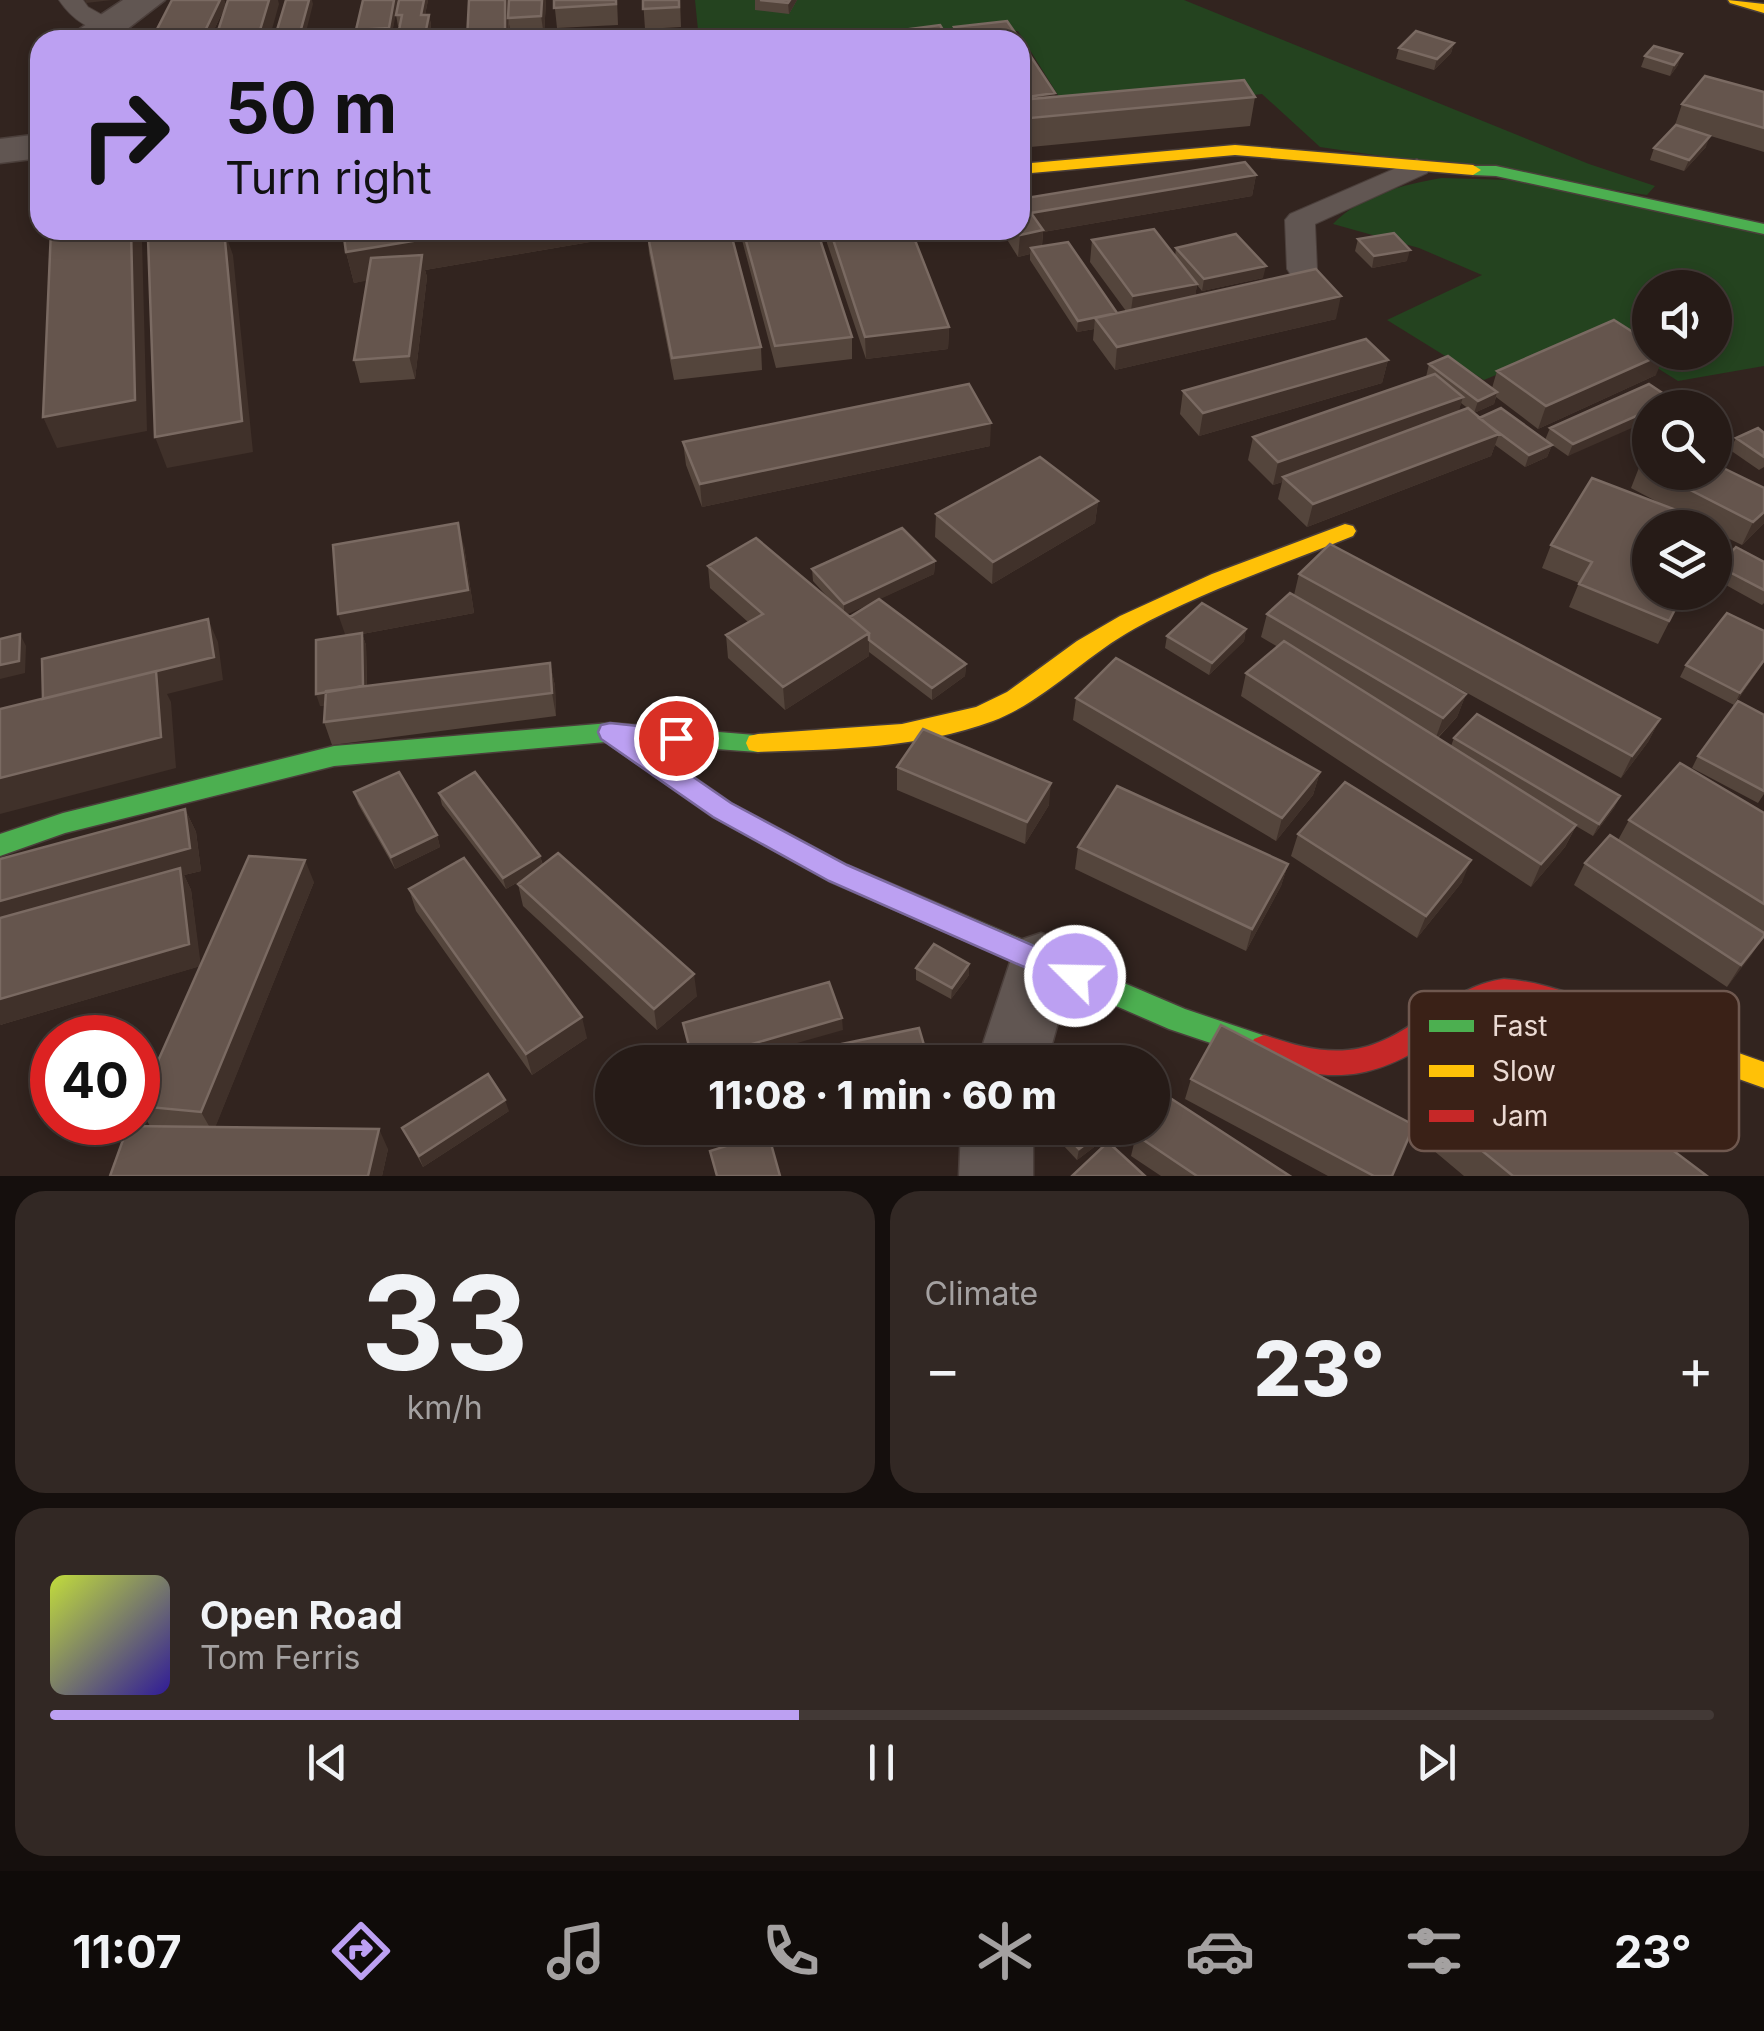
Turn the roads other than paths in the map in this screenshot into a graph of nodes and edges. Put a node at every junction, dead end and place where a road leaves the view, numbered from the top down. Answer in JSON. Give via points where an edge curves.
{"nodes":[{"id":1,"x":71,"y":0,"type":"edge"},
{"id":2,"x":147,"y":0,"type":"edge"},
{"id":3,"x":1734,"y":0,"type":"edge"},
{"id":4,"x":1764,"y":9,"type":"edge"},
{"id":5,"x":96,"y":30,"type":"edge"},
{"id":6,"x":101,"y":30,"type":"edge"},
{"id":7,"x":30,"y":147,"type":"edge"},
{"id":8,"x":0,"y":151,"type":"edge"},
{"id":9,"x":1418,"y":167,"type":"junction"},
{"id":10,"x":1030,"y":169,"type":"edge"},
{"id":11,"x":1764,"y":229,"type":"edge"},
{"id":12,"x":1302,"y":268,"type":"edge"},
{"id":13,"x":1345,"y":531,"type":"dead end"},
{"id":14,"x":610,"y":732,"type":"junction"},
{"id":15,"x":0,"y":845,"type":"edge"},
{"id":16,"x":1040,"y":962,"type":"junction"},
{"id":17,"x":1409,"y":1042,"type":"edge"},
{"id":18,"x":1017,"y":1045,"type":"edge"},
{"id":19,"x":1739,"y":1066,"type":"edge"},
{"id":20,"x":1764,"y":1075,"type":"edge"},
{"id":21,"x":997,"y":1145,"type":"edge"},
{"id":22,"x":996,"y":1176,"type":"edge"}],
"edges":[{"from":1,"to":5,"type":"lane"},
{"from":2,"to":6,"type":"street"},
{"from":3,"to":4,"type":"street"},
{"from":7,"to":8,"type":"street"},
{"from":9,"to":10,"type":"street","via":[[1235,150]]},
{"from":9,"to":11,"type":"street","via":[[1496,171]]},
{"from":9,"to":12,"type":"lane","via":[[1300,220]]},
{"from":13,"to":14,"type":"street","via":[[1100,638],[985,714],[860,738],[742,744]]},
{"from":14,"to":15,"type":"street","via":[[334,756],[63,823]]},
{"from":14,"to":16,"type":"street","via":[[722,810],[838,873]]},
{"from":16,"to":17,"type":"street","via":[[1178,1020],[1302,1060],[1355,1064]]},
{"from":16,"to":18,"type":"street"},
{"from":19,"to":20,"type":"street"},
{"from":21,"to":22,"type":"street"}]}
